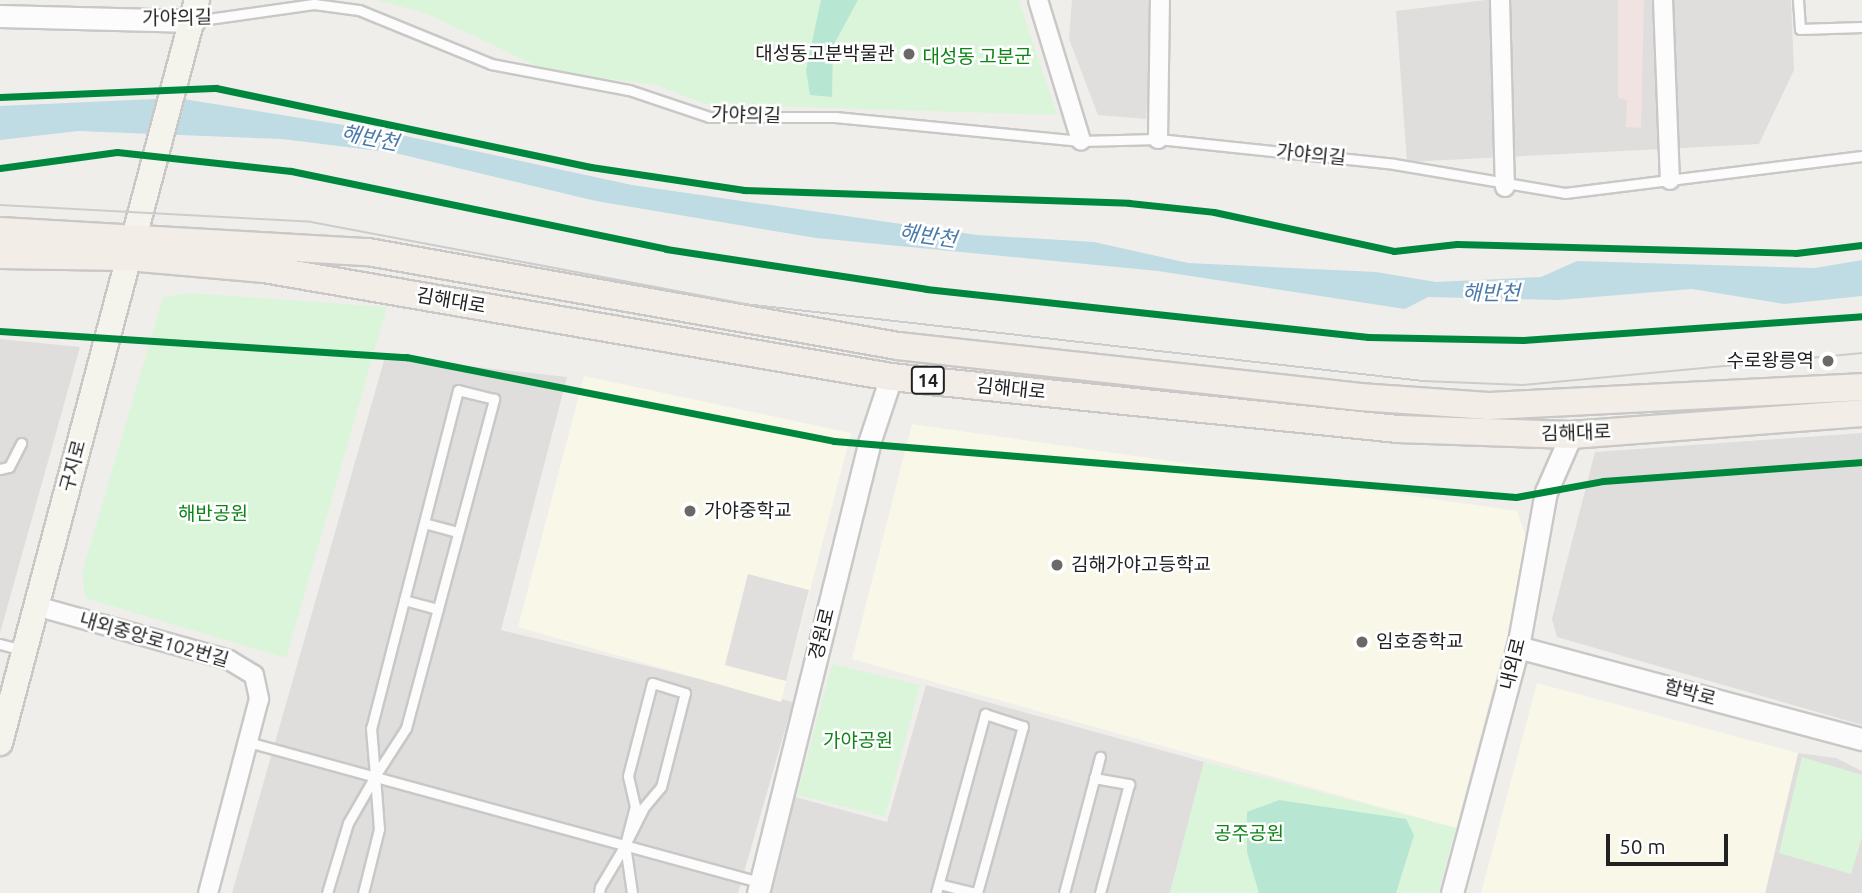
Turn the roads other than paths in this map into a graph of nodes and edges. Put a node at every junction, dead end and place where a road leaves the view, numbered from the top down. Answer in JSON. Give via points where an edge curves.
{"nodes":[{"id":1,"x":1038,"y":0,"type":"edge"},
{"id":2,"x":1160,"y":0,"type":"edge"},
{"id":3,"x":1500,"y":0,"type":"edge"},
{"id":4,"x":1663,"y":0,"type":"edge"},
{"id":5,"x":1798,"y":0,"type":"edge"},
{"id":6,"x":33,"y":7,"type":"edge"},
{"id":7,"x":195,"y":10,"type":"edge"},
{"id":8,"x":0,"y":16,"type":"edge"},
{"id":9,"x":1862,"y":27,"type":"edge"},
{"id":10,"x":1158,"y":139,"type":"junction"},
{"id":11,"x":1081,"y":141,"type":"junction"},
{"id":12,"x":1862,"y":156,"type":"edge"},
{"id":13,"x":1670,"y":180,"type":"junction"},
{"id":14,"x":1506,"y":187,"type":"junction"},
{"id":15,"x":0,"y":232,"type":"edge"},
{"id":16,"x":131,"y":246,"type":"junction"},
{"id":17,"x":0,"y":255,"type":"edge"},
{"id":18,"x":891,"y":377,"type":"junction"},
{"id":19,"x":1862,"y":387,"type":"edge"},
{"id":20,"x":1862,"y":414,"type":"edge"},
{"id":21,"x":1572,"y":435,"type":"junction"},
{"id":22,"x":21,"y":443,"type":"dead end"},
{"id":23,"x":0,"y":469,"type":"edge"},
{"id":24,"x":424,"y":523,"type":"junction"},
{"id":25,"x":458,"y":532,"type":"junction"},
{"id":26,"x":404,"y":600,"type":"junction"},
{"id":27,"x":36,"y":606,"type":"junction"},
{"id":28,"x":438,"y":609,"type":"junction"},
{"id":29,"x":0,"y":644,"type":"edge"},
{"id":30,"x":1518,"y":646,"type":"junction"},
{"id":31,"x":25,"y":650,"type":"junction"},
{"id":32,"x":1862,"y":739,"type":"edge"},
{"id":33,"x":248,"y":741,"type":"junction"},
{"id":34,"x":0,"y":743,"type":"edge"},
{"id":35,"x":1100,"y":757,"type":"dead end"},
{"id":36,"x":375,"y":776,"type":"junction"},
{"id":37,"x":1094,"y":778,"type":"junction"},
{"id":38,"x":625,"y":845,"type":"junction"},
{"id":39,"x":938,"y":888,"type":"edge"},
{"id":40,"x":760,"y":890,"type":"edge"},
{"id":41,"x":208,"y":893,"type":"edge"},
{"id":42,"x":327,"y":893,"type":"edge"},
{"id":43,"x":363,"y":893,"type":"edge"},
{"id":44,"x":599,"y":893,"type":"edge"},
{"id":45,"x":632,"y":893,"type":"edge"},
{"id":46,"x":976,"y":893,"type":"edge"},
{"id":47,"x":1064,"y":893,"type":"edge"},
{"id":48,"x":1100,"y":893,"type":"edge"},
{"id":49,"x":1452,"y":893,"type":"edge"}],
"edges":[{"from":1,"to":11,"type":"street"},
{"from":2,"to":10,"type":"street"},
{"from":3,"to":14,"type":"street"},
{"from":4,"to":13,"type":"street"},
{"from":5,"to":9,"type":"lane","via":[[1800,29]]},
{"from":6,"to":7,"type":"street","name":"가야의길"},
{"from":6,"to":8,"type":"street","name":"가야의길"},
{"from":7,"to":11,"type":"lane","name":"가야의길","via":[[314,4],[359,10],[491,64],[629,90],[709,117],[835,117]]},
{"from":7,"to":16,"type":"main road","name":"구지로"},
{"from":10,"to":11,"type":"lane","name":"가야의길"},
{"from":10,"to":14,"type":"lane","name":"가야의길","via":[[1394,164]]},
{"from":12,"to":13,"type":"lane","name":"가야의길"},
{"from":13,"to":14,"type":"lane","name":"가야의길","via":[[1565,193]]},
{"from":15,"to":16,"type":"main road","name":"김해대로"},
{"from":16,"to":17,"type":"main road","name":"김해대로","number":"14"},
{"from":16,"to":18,"type":"main road","name":"김해대로","number":"14"},
{"from":16,"to":19,"type":"main road","name":"김해대로","via":[[368,252],[898,346],[1360,397],[1553,405]]},
{"from":16,"to":27,"type":"main road","name":"구지로"},
{"from":18,"to":21,"type":"main road","name":"김해대로","number":"14","via":[[1398,429]]},
{"from":18,"to":40,"type":"street","name":"경원로","via":[[869,443]]},
{"from":20,"to":21,"type":"main road","name":"김해대로","number":"14"},
{"from":21,"to":30,"type":"street","name":"내외로","via":[[1546,492]]},
{"from":22,"to":23,"type":"lane","via":[[9,467]]},
{"from":24,"to":25,"type":"lane"},
{"from":24,"to":25,"type":"lane","via":[[458,390],[494,399]]},
{"from":24,"to":26,"type":"lane"},
{"from":25,"to":28,"type":"lane"},
{"from":26,"to":28,"type":"lane"},
{"from":26,"to":36,"type":"lane","via":[[371,728]]},
{"from":27,"to":31,"type":"main road","name":"구지로"},
{"from":27,"to":33,"type":"street","name":"내외중앙로102번길","via":[[244,666],[254,675],[259,699]]},
{"from":28,"to":36,"type":"lane","via":[[406,728]]},
{"from":29,"to":31,"type":"lane"},
{"from":30,"to":32,"type":"street","name":"함박로"},
{"from":30,"to":49,"type":"street","name":"내외로"},
{"from":31,"to":34,"type":"main road","name":"구지로"},
{"from":33,"to":36,"type":"lane"},
{"from":33,"to":41,"type":"street","name":"내외중앙로102번길"},
{"from":35,"to":37,"type":"lane"},
{"from":36,"to":38,"type":"lane"},
{"from":36,"to":42,"type":"lane","via":[[348,823]]},
{"from":36,"to":43,"type":"lane","via":[[379,829]]},
{"from":37,"to":47,"type":"lane"},
{"from":37,"to":48,"type":"lane","via":[[1129,784]]},
{"from":38,"to":38,"type":"lane","via":[[661,787],[685,693],[652,683],[628,776],[635,806]]},
{"from":38,"to":40,"type":"lane"},
{"from":38,"to":44,"type":"lane"},
{"from":38,"to":45,"type":"lane"},
{"from":39,"to":46,"type":"lane"},
{"from":39,"to":46,"type":"lane","via":[[985,714],[1023,726]]}]}
